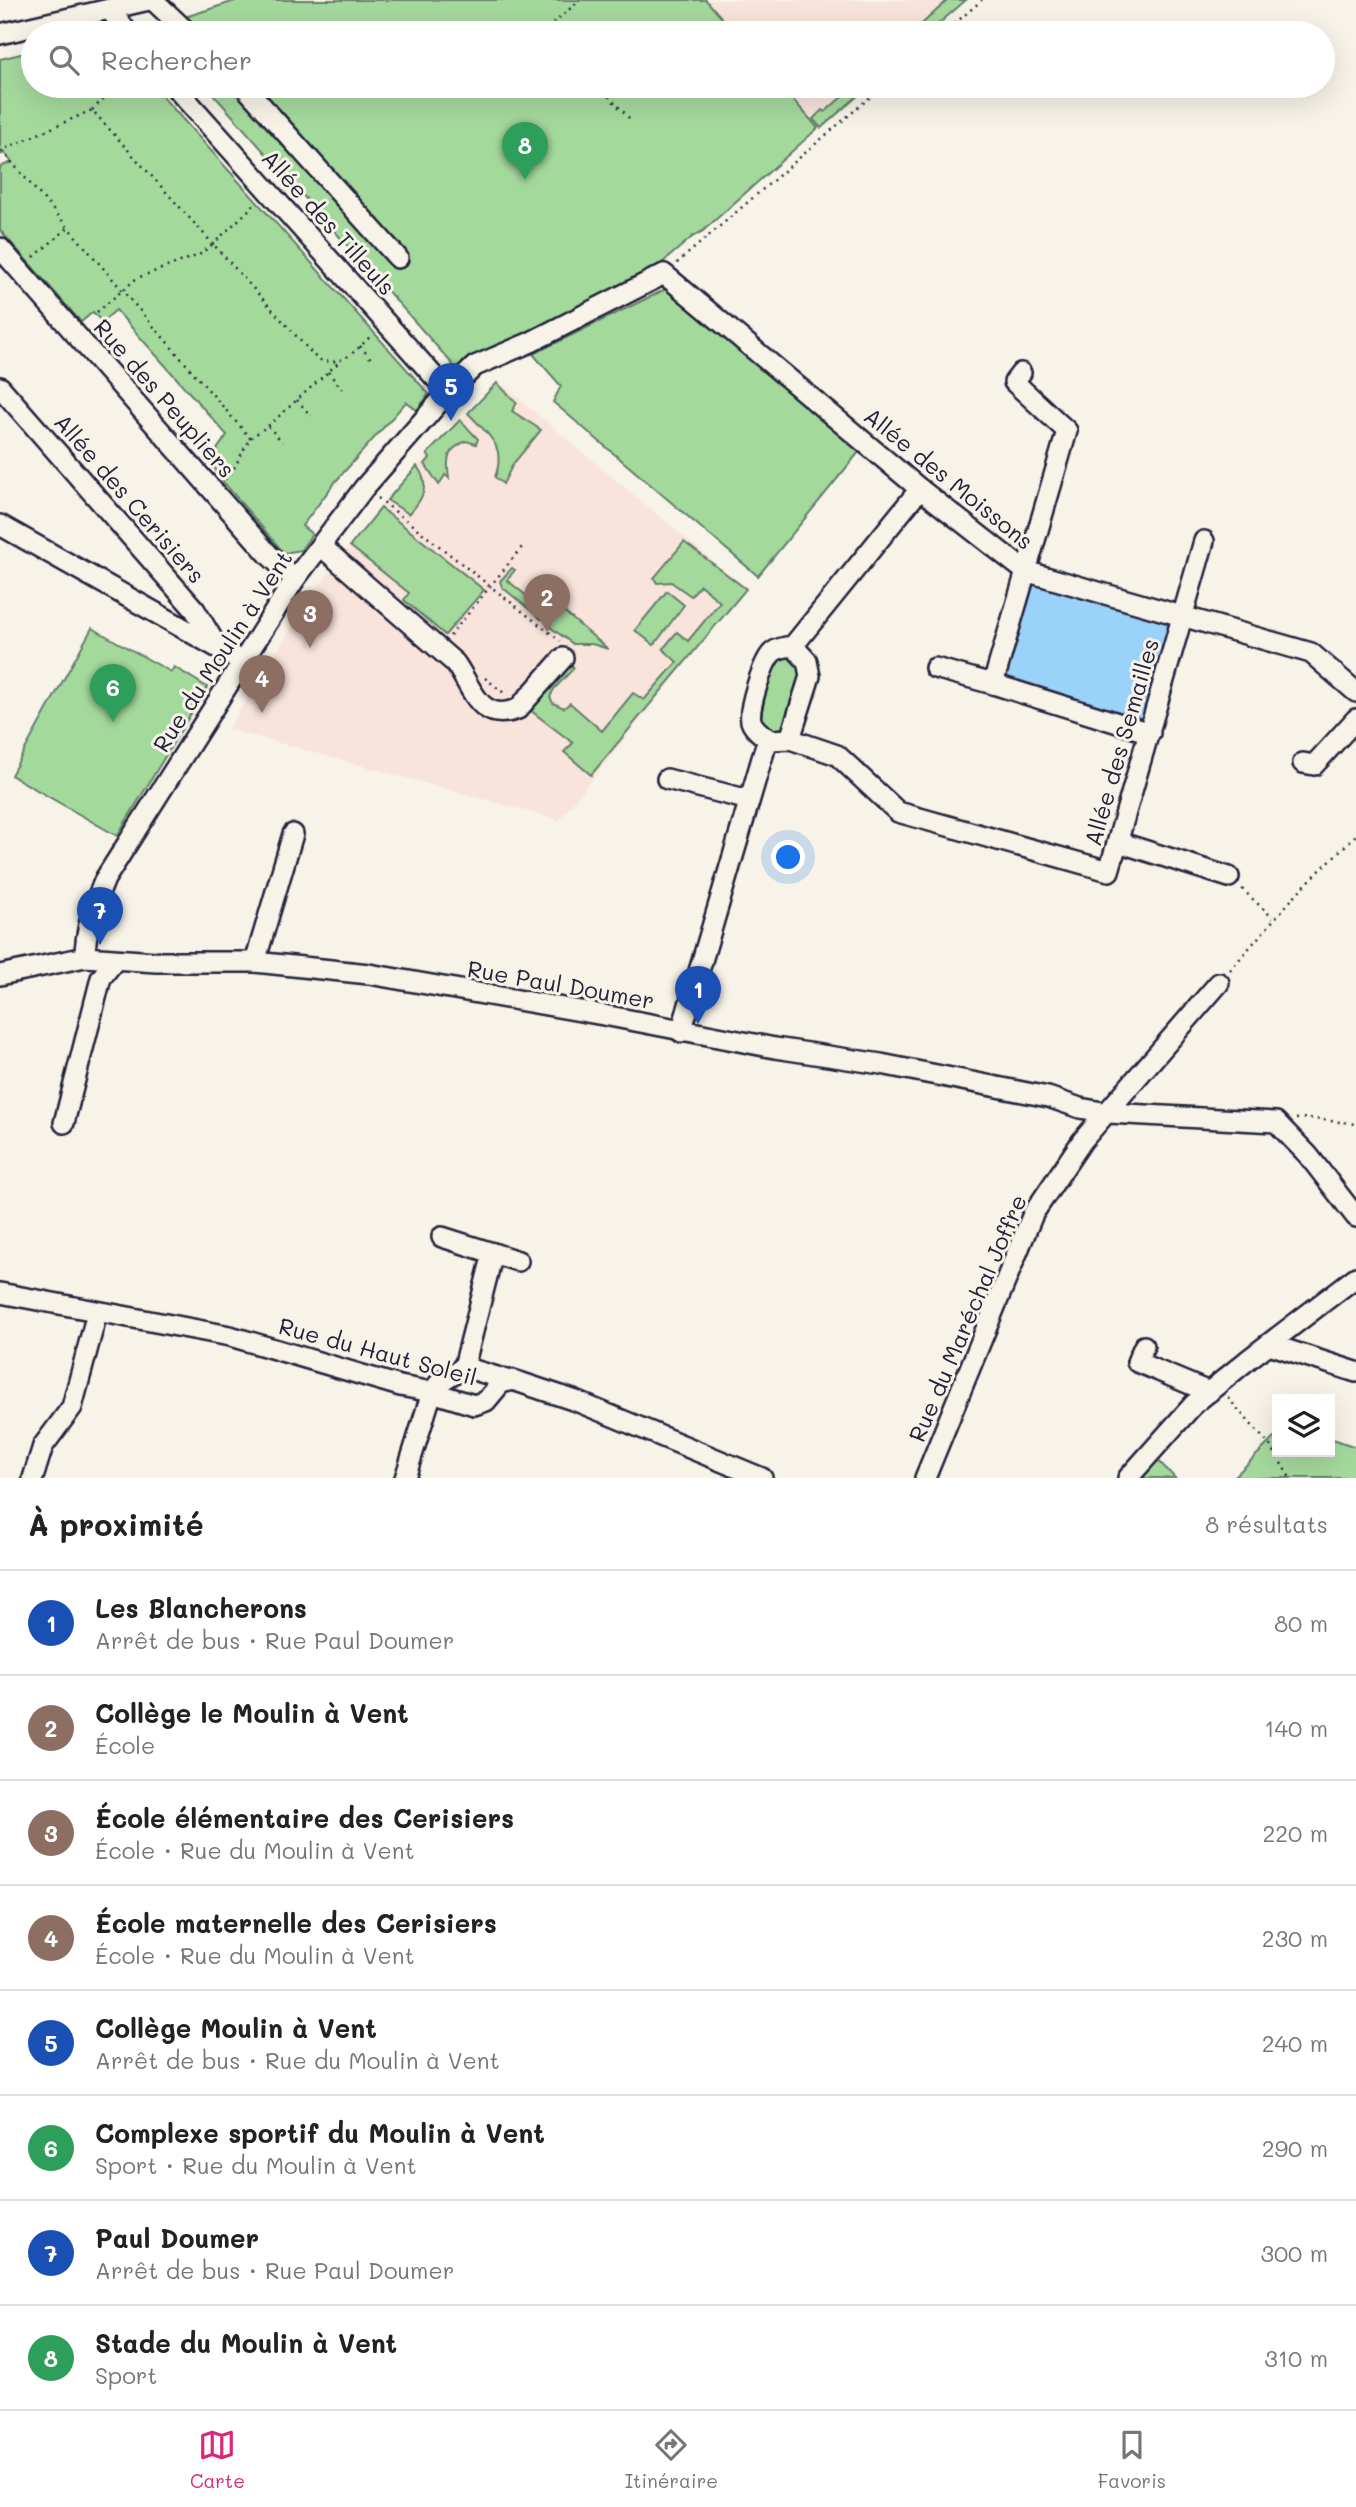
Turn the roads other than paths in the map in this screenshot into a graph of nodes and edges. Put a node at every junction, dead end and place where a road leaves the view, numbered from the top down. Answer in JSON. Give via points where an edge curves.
{"nodes":[{"id":1,"x":151,"y":0,"type":"edge"},
{"id":2,"x":110,"y":10,"type":"junction"},
{"id":3,"x":60,"y":21,"type":"edge"},
{"id":4,"x":119,"y":21,"type":"edge"},
{"id":5,"x":175,"y":21,"type":"edge"},
{"id":6,"x":21,"y":29,"type":"edge"},
{"id":7,"x":0,"y":34,"type":"edge"},
{"id":8,"x":185,"y":98,"type":"edge"},
{"id":9,"x":255,"y":98,"type":"edge"},
{"id":10,"x":0,"y":248,"type":"edge"},
{"id":11,"x":398,"y":258,"type":"dead end"},
{"id":12,"x":664,"y":274,"type":"joint"},
{"id":13,"x":1021,"y":373,"type":"dead end"},
{"id":14,"x":0,"y":387,"type":"edge"},
{"id":15,"x":448,"y":392,"type":"junction"},
{"id":16,"x":920,"y":489,"type":"junction"},
{"id":17,"x":0,"y":525,"type":"edge"},
{"id":18,"x":1204,"y":541,"type":"dead end"},
{"id":19,"x":321,"y":546,"type":"junction"},
{"id":20,"x":1025,"y":571,"type":"junction"},
{"id":21,"x":295,"y":579,"type":"junction"},
{"id":22,"x":1183,"y":617,"type":"junction"},
{"id":23,"x":216,"y":645,"type":"junction"},
{"id":24,"x":793,"y":646,"type":"junction"},
{"id":25,"x":564,"y":651,"type":"road end"},
{"id":26,"x":243,"y":662,"type":"junction"},
{"id":27,"x":935,"y":668,"type":"dead end"},
{"id":28,"x":993,"y":684,"type":"junction"},
{"id":29,"x":1356,"y":692,"type":"edge"},
{"id":30,"x":1356,"y":719,"type":"edge"},
{"id":31,"x":1150,"y":733,"type":"junction"},
{"id":32,"x":790,"y":739,"type":"junction"},
{"id":33,"x":767,"y":744,"type":"junction"},
{"id":34,"x":1303,"y":763,"type":"dead end"},
{"id":35,"x":667,"y":779,"type":"dead end"},
{"id":36,"x":749,"y":800,"type":"junction"},
{"id":37,"x":293,"y":834,"type":"dead end"},
{"id":38,"x":1118,"y":842,"type":"junction"},
{"id":39,"x":1229,"y":877,"type":"road end"},
{"id":40,"x":85,"y":957,"type":"junction"},
{"id":41,"x":115,"y":960,"type":"junction"},
{"id":42,"x":255,"y":962,"type":"junction"},
{"id":43,"x":0,"y":975,"type":"edge"},
{"id":44,"x":1219,"y":983,"type":"road end"},
{"id":45,"x":681,"y":1032,"type":"junction"},
{"id":46,"x":1108,"y":1113,"type":"junction"},
{"id":47,"x":64,"y":1124,"type":"dead end"},
{"id":48,"x":1356,"y":1217,"type":"edge"},
{"id":49,"x":442,"y":1237,"type":"dead end"},
{"id":50,"x":493,"y":1253,"type":"junction"},
{"id":51,"x":518,"y":1261,"type":"dead end"},
{"id":52,"x":1356,"y":1277,"type":"edge"},
{"id":53,"x":0,"y":1293,"type":"edge"},
{"id":54,"x":97,"y":1313,"type":"junction"},
{"id":55,"x":1269,"y":1344,"type":"junction"},
{"id":56,"x":1144,"y":1346,"type":"dead end"},
{"id":57,"x":464,"y":1367,"type":"junction"},
{"id":58,"x":1356,"y":1372,"type":"edge"},
{"id":59,"x":507,"y":1380,"type":"junction"},
{"id":60,"x":1212,"y":1389,"type":"junction"},
{"id":61,"x":432,"y":1392,"type":"junction"},
{"id":62,"x":33,"y":1478,"type":"edge"},
{"id":63,"x":405,"y":1478,"type":"edge"},
{"id":64,"x":762,"y":1478,"type":"edge"},
{"id":65,"x":925,"y":1478,"type":"edge"},
{"id":66,"x":1128,"y":1478,"type":"edge"}],
"edges":[{"from":1,"to":2,"type":"street"},
{"from":1,"to":5,"type":"street"},
{"from":2,"to":3,"type":"street"},
{"from":2,"to":4,"type":"street"},
{"from":6,"to":7,"type":"street"},
{"from":8,"to":15,"type":"street","name":"Allée des Tilleuls"},
{"from":9,"to":11,"type":"street"},
{"from":10,"to":21,"type":"street","name":"Rue des Peupliers"},
{"from":12,"to":15,"type":"street","name":"Rue du Moulin à Vent","via":[[475,366]]},
{"from":12,"to":16,"type":"street","name":"Allée des Moissons"},
{"from":13,"to":20,"type":"street","via":[[1014,382],[1067,431]]},
{"from":14,"to":23,"type":"street","name":"Allée des Cerisiers","via":[[195,610]]},
{"from":15,"to":19,"type":"street","name":"Rue du Moulin à Vent","via":[[364,488]]},
{"from":16,"to":20,"type":"street","name":"Allée des Moissons"},
{"from":16,"to":24,"type":"street"},
{"from":17,"to":23,"type":"street"},
{"from":18,"to":22,"type":"street","name":"Allée des Semailles"},
{"from":19,"to":21,"type":"street","name":"Rue du Moulin à Vent"},
{"from":19,"to":25,"type":"street","via":[[455,663],[484,708],[509,712],[520,707]]},
{"from":20,"to":22,"type":"street","name":"Allée des Moissons"},
{"from":20,"to":28,"type":"street"},
{"from":21,"to":26,"type":"street","name":"Rue du Moulin à Vent"},
{"from":22,"to":29,"type":"street","name":"Allée des Moissons","via":[[1311,653]]},
{"from":22,"to":31,"type":"street","name":"Allée des Semailles"},
{"from":23,"to":26,"type":"street"},
{"from":24,"to":32,"type":"street","via":[[807,662],[810,676]]},
{"from":24,"to":33,"type":"street","via":[[774,651],[767,660],[751,704],[751,720]]},
{"from":26,"to":40,"type":"street","name":"Rue du Moulin à Vent","via":[[105,879],[85,936]]},
{"from":27,"to":28,"type":"street"},
{"from":28,"to":31,"type":"street"},
{"from":30,"to":34,"type":"street","via":[[1314,765]]},
{"from":31,"to":38,"type":"street","name":"Allée des Semailles"},
{"from":32,"to":33,"type":"street","name":"Allée des Semailles"},
{"from":32,"to":38,"type":"street","name":"Allée des Semailles","via":[[837,755],[898,812],[1109,871]]},
{"from":33,"to":36,"type":"street"},
{"from":35,"to":36,"type":"street"},
{"from":36,"to":45,"type":"street"},
{"from":37,"to":42,"type":"street"},
{"from":38,"to":39,"type":"street"},
{"from":40,"to":41,"type":"street","name":"Rue Paul Doumer"},
{"from":40,"to":43,"type":"street","name":"Rue Paul Doumer"},
{"from":41,"to":42,"type":"street","name":"Rue Paul Doumer"},
{"from":41,"to":47,"type":"street","via":[[101,978]]},
{"from":42,"to":45,"type":"street","name":"Rue Paul Doumer","via":[[369,974]]},
{"from":44,"to":46,"type":"street","name":"Rue du Maréchal Joffre"},
{"from":45,"to":46,"type":"street","name":"Rue Paul Doumer","via":[[881,1064]]},
{"from":46,"to":48,"type":"street","name":"Rue Paul Doumer","via":[[1276,1122]]},
{"from":46,"to":65,"type":"street","name":"Rue du Maréchal Joffre","via":[[1082,1141],[1033,1214]]},
{"from":49,"to":50,"type":"street"},
{"from":50,"to":51,"type":"street"},
{"from":50,"to":57,"type":"street"},
{"from":52,"to":55,"type":"street"},
{"from":53,"to":54,"type":"street","name":"Rue du Haut Soleil"},
{"from":54,"to":61,"type":"street","name":"Rue du Haut Soleil","via":[[230,1336]]},
{"from":54,"to":62,"type":"street","via":[[72,1408],[43,1446]]},
{"from":55,"to":58,"type":"street"},
{"from":55,"to":60,"type":"street"},
{"from":56,"to":60,"type":"street","via":[[1137,1362]]},
{"from":57,"to":59,"type":"street","name":"Rue du Haut Soleil"},
{"from":57,"to":61,"type":"street","name":"Rue du Haut Soleil"},
{"from":59,"to":61,"type":"street","name":"Rue du Haut Soleil","via":[[486,1401],[474,1405]]},
{"from":59,"to":64,"type":"street","name":"Rue du Haut Soleil","via":[[576,1401]]},
{"from":60,"to":66,"type":"street"},
{"from":61,"to":63,"type":"street"}]}
